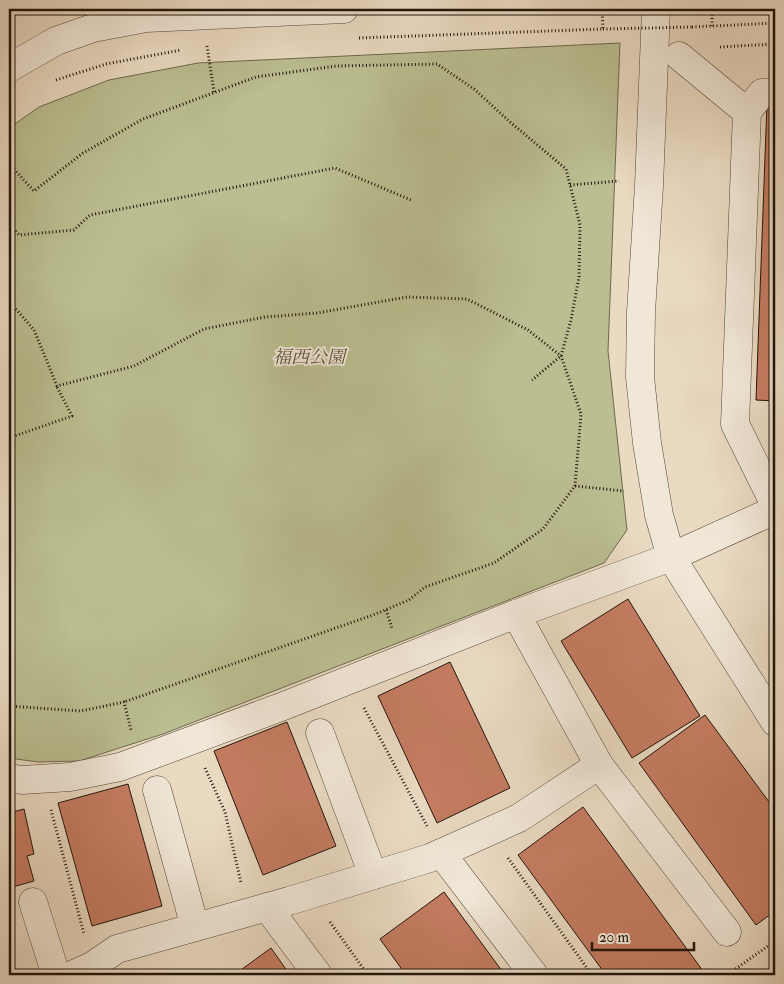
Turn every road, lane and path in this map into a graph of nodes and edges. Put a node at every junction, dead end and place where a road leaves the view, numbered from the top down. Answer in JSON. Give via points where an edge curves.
{"nodes":[{"id":1,"x":327,"y":9,"type":"edge"},
{"id":2,"x":602,"y":9,"type":"edge"},
{"id":3,"x":656,"y":9,"type":"edge"},
{"id":4,"x":712,"y":9,"type":"edge"},
{"id":5,"x":93,"y":19,"type":"edge"},
{"id":6,"x":775,"y":24,"type":"edge"},
{"id":7,"x":712,"y":26,"type":"junction"},
{"id":8,"x":603,"y":29,"type":"junction"},
{"id":9,"x":354,"y":38,"type":"dead end"},
{"id":10,"x":775,"y":44,"type":"edge"},
{"id":11,"x":198,"y":47,"type":"dead end"},
{"id":12,"x":189,"y":49,"type":"dead end"},
{"id":13,"x":679,"y":56,"type":"joint"},
{"id":14,"x":9,"y":68,"type":"edge"},
{"id":15,"x":54,"y":81,"type":"dead end"},
{"id":16,"x":214,"y":92,"type":"junction"},
{"id":17,"x":775,"y":93,"type":"edge"},
{"id":18,"x":747,"y":112,"type":"junction"},
{"id":19,"x":9,"y":164,"type":"edge"},
{"id":20,"x":626,"y":181,"type":"dead end"},
{"id":21,"x":570,"y":185,"type":"junction"},
{"id":22,"x":411,"y":200,"type":"dead end"},
{"id":23,"x":9,"y":223,"type":"edge"},
{"id":24,"x":9,"y":301,"type":"edge"},
{"id":25,"x":561,"y":356,"type":"junction"},
{"id":26,"x":532,"y":380,"type":"dead end"},
{"id":27,"x":57,"y":386,"type":"junction"},
{"id":28,"x":9,"y":438,"type":"edge"},
{"id":29,"x":575,"y":486,"type":"junction"},
{"id":30,"x":632,"y":492,"type":"dead end"},
{"id":31,"x":775,"y":505,"type":"edge"},
{"id":32,"x":775,"y":510,"type":"edge"},
{"id":33,"x":671,"y":557,"type":"junction"},
{"id":34,"x":516,"y":614,"type":"junction"},
{"id":35,"x":124,"y":702,"type":"junction"},
{"id":36,"x":9,"y":706,"type":"edge"},
{"id":37,"x":363,"y":707,"type":"dead end"},
{"id":38,"x":775,"y":722,"type":"edge"},
{"id":39,"x":320,"y":733,"type":"dead end"},
{"id":40,"x":138,"y":760,"type":"junction"},
{"id":41,"x":599,"y":765,"type":"junction"},
{"id":42,"x":204,"y":767,"type":"dead end"},
{"id":43,"x":9,"y":778,"type":"edge"},
{"id":44,"x":157,"y":790,"type":"dead end"},
{"id":45,"x":50,"y":808,"type":"dead end"},
{"id":46,"x":488,"y":832,"type":"junction"},
{"id":47,"x":441,"y":853,"type":"junction"},
{"id":48,"x":373,"y":875,"type":"junction"},
{"id":49,"x":311,"y":894,"type":"junction"},
{"id":50,"x":33,"y":902,"type":"dead end"},
{"id":51,"x":257,"y":910,"type":"junction"},
{"id":52,"x":195,"y":927,"type":"junction"},
{"id":53,"x":727,"y":932,"type":"dead end"},
{"id":54,"x":775,"y":941,"type":"edge"},
{"id":55,"x":89,"y":972,"type":"edge"},
{"id":56,"x":56,"y":975,"type":"edge"},
{"id":57,"x":318,"y":975,"type":"edge"},
{"id":58,"x":376,"y":975,"type":"edge"},
{"id":59,"x":534,"y":975,"type":"edge"},
{"id":60,"x":592,"y":975,"type":"edge"},
{"id":61,"x":726,"y":975,"type":"edge"}],
"edges":[{"from":1,"to":5,"type":"street"},
{"from":2,"to":8,"type":"path"},
{"from":3,"to":33,"type":"street","via":[[640,377],[650,461]]},
{"from":4,"to":7,"type":"path"},
{"from":5,"to":14,"type":"street"},
{"from":6,"to":7,"type":"path"},
{"from":7,"to":8,"type":"path","bridge":true},
{"from":8,"to":9,"type":"path"},
{"from":10,"to":13,"type":"path","via":[[696,48]]},
{"from":11,"to":16,"type":"path","via":[[207,45]]},
{"from":12,"to":15,"type":"path","via":[[106,64]]},
{"from":13,"to":18,"type":"street"},
{"from":16,"to":19,"type":"path","via":[[143,119],[83,153],[34,191]]},
{"from":16,"to":21,"type":"path","via":[[256,77],[336,66],[437,64],[474,89],[566,169]]},
{"from":17,"to":18,"type":"street","via":[[762,93]]},
{"from":18,"to":31,"type":"street","via":[[735,424]]},
{"from":20,"to":21,"type":"path"},
{"from":21,"to":25,"type":"path","via":[[580,225],[579,277]]},
{"from":22,"to":23,"type":"path","via":[[335,168],[90,215],[74,230],[19,235]]},
{"from":24,"to":27,"type":"path","via":[[34,330]]},
{"from":25,"to":26,"type":"path"},
{"from":25,"to":27,"type":"path","via":[[528,330],[467,299],[407,297],[204,329],[134,366]]},
{"from":25,"to":29,"type":"path","via":[[581,414]]},
{"from":27,"to":28,"type":"path","via":[[72,416]]},
{"from":29,"to":30,"type":"path"},
{"from":29,"to":35,"type":"path","via":[[543,529],[494,563],[425,587],[409,600],[373,615]]},
{"from":32,"to":33,"type":"street"},
{"from":33,"to":34,"type":"street"},
{"from":33,"to":38,"type":"street"},
{"from":34,"to":40,"type":"street"},
{"from":34,"to":41,"type":"street"},
{"from":35,"to":36,"type":"path","via":[[81,711]]},
{"from":35,"to":40,"type":"path"},
{"from":37,"to":47,"type":"path"},
{"from":39,"to":48,"type":"street"},
{"from":40,"to":43,"type":"street","via":[[70,777]]},
{"from":41,"to":46,"type":"street","via":[[519,818]]},
{"from":41,"to":53,"type":"street"},
{"from":42,"to":51,"type":"path","via":[[225,812]]},
{"from":44,"to":52,"type":"street"},
{"from":45,"to":55,"type":"path"},
{"from":46,"to":47,"type":"street"},
{"from":46,"to":60,"type":"path"},
{"from":47,"to":48,"type":"street"},
{"from":47,"to":59,"type":"street"},
{"from":48,"to":49,"type":"street"},
{"from":49,"to":51,"type":"street"},
{"from":49,"to":58,"type":"path","via":[[365,971]]},
{"from":50,"to":56,"type":"street"},
{"from":51,"to":52,"type":"street"},
{"from":51,"to":57,"type":"street"},
{"from":52,"to":55,"type":"street","via":[[117,949]]},
{"from":54,"to":61,"type":"path"}]}
